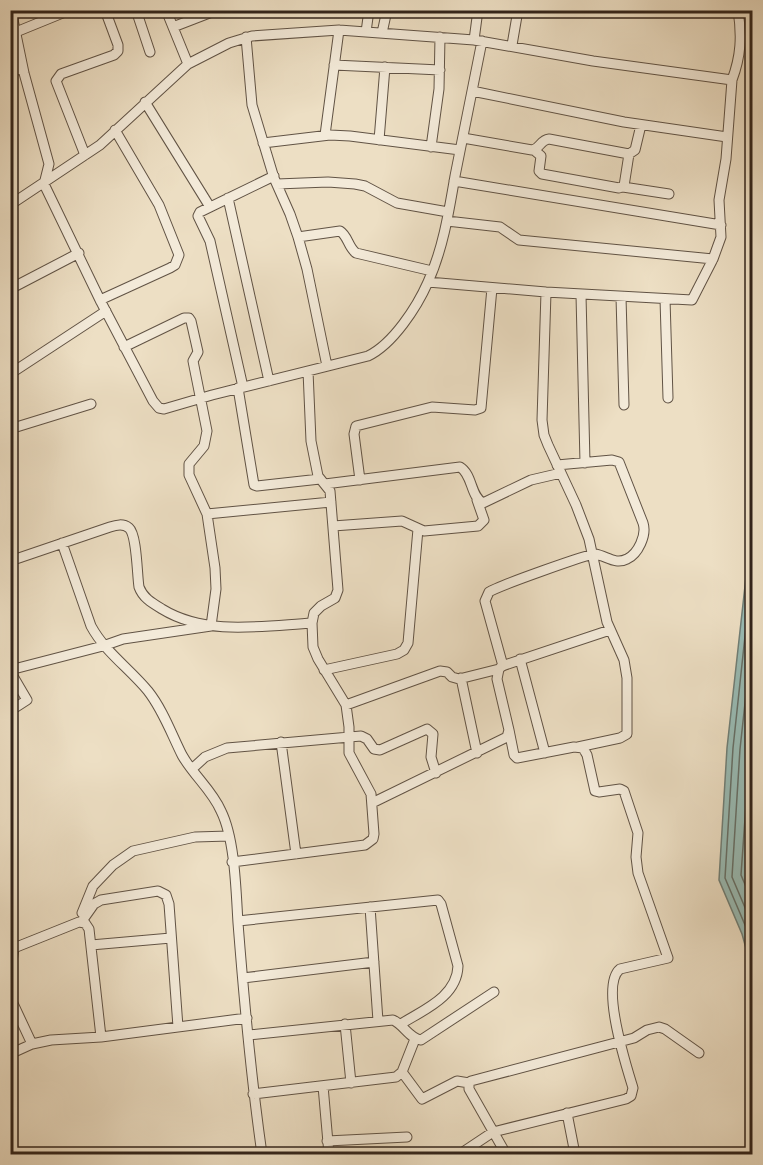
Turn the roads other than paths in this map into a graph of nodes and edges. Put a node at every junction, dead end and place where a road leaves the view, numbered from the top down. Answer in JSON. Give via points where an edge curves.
{"nodes":[{"id":1,"x":11,"y":10,"type":"edge"},
{"id":2,"x":70,"y":10,"type":"edge"},
{"id":3,"x":105,"y":10,"type":"edge"},
{"id":4,"x":136,"y":10,"type":"edge"},
{"id":5,"x":166,"y":10,"type":"edge"},
{"id":6,"x":217,"y":10,"type":"edge"},
{"id":7,"x":369,"y":10,"type":"edge"},
{"id":8,"x":387,"y":10,"type":"edge"},
{"id":9,"x":478,"y":10,"type":"edge"},
{"id":10,"x":518,"y":10,"type":"edge"},
{"id":11,"x":738,"y":10,"type":"edge"},
{"id":12,"x":173,"y":27,"type":"junction"},
{"id":13,"x":339,"y":30,"type":"junction"},
{"id":14,"x":15,"y":32,"type":"junction"},
{"id":15,"x":366,"y":32,"type":"junction"},
{"id":16,"x":382,"y":33,"type":"junction"},
{"id":17,"x":246,"y":37,"type":"junction"},
{"id":18,"x":440,"y":37,"type":"junction"},
{"id":19,"x":478,"y":40,"type":"junction"},
{"id":20,"x":512,"y":45,"type":"junction"},
{"id":21,"x":150,"y":52,"type":"dead end"},
{"id":22,"x":188,"y":64,"type":"junction"},
{"id":23,"x":334,"y":65,"type":"junction"},
{"id":24,"x":384,"y":67,"type":"junction"},
{"id":25,"x":23,"y":68,"type":"junction"},
{"id":26,"x":440,"y":70,"type":"junction"},
{"id":27,"x":10,"y":72,"type":"edge"},
{"id":28,"x":732,"y":80,"type":"junction"},
{"id":29,"x":472,"y":91,"type":"junction"},
{"id":30,"x":145,"y":102,"type":"junction"},
{"id":31,"x":641,"y":125,"type":"junction"},
{"id":32,"x":115,"y":130,"type":"junction"},
{"id":33,"x":325,"y":135,"type":"junction"},
{"id":34,"x":727,"y":137,"type":"junction"},
{"id":35,"x":463,"y":138,"type":"junction"},
{"id":36,"x":379,"y":140,"type":"junction"},
{"id":37,"x":263,"y":143,"type":"junction"},
{"id":38,"x":431,"y":147,"type":"junction"},
{"id":39,"x":460,"y":150,"type":"junction"},
{"id":40,"x":534,"y":150,"type":"junction"},
{"id":41,"x":629,"y":154,"type":"junction"},
{"id":42,"x":85,"y":155,"type":"junction"},
{"id":43,"x":275,"y":180,"type":"junction"},
{"id":44,"x":454,"y":181,"type":"junction"},
{"id":45,"x":44,"y":184,"type":"junction"},
{"id":46,"x":623,"y":187,"type":"junction"},
{"id":47,"x":669,"y":194,"type":"dead end"},
{"id":48,"x":228,"y":198,"type":"junction"},
{"id":49,"x":12,"y":201,"type":"edge"},
{"id":50,"x":210,"y":207,"type":"junction"},
{"id":51,"x":448,"y":217,"type":"junction"},
{"id":52,"x":721,"y":225,"type":"junction"},
{"id":53,"x":298,"y":237,"type":"junction"},
{"id":54,"x":79,"y":253,"type":"junction"},
{"id":55,"x":713,"y":259,"type":"junction"},
{"id":56,"x":432,"y":271,"type":"junction"},
{"id":57,"x":428,"y":282,"type":"junction"},
{"id":58,"x":492,"y":288,"type":"junction"},
{"id":59,"x":10,"y":290,"type":"edge"},
{"id":60,"x":546,"y":292,"type":"junction"},
{"id":61,"x":581,"y":295,"type":"junction"},
{"id":62,"x":621,"y":297,"type":"junction"},
{"id":63,"x":665,"y":299,"type":"junction"},
{"id":64,"x":100,"y":300,"type":"junction"},
{"id":65,"x":106,"y":311,"type":"junction"},
{"id":66,"x":124,"y":347,"type":"junction"},
{"id":67,"x":327,"y":366,"type":"junction"},
{"id":68,"x":308,"y":371,"type":"junction"},
{"id":69,"x":10,"y":375,"type":"edge"},
{"id":70,"x":269,"y":381,"type":"junction"},
{"id":71,"x":241,"y":388,"type":"junction"},
{"id":72,"x":201,"y":398,"type":"junction"},
{"id":73,"x":668,"y":398,"type":"dead end"},
{"id":74,"x":91,"y":405,"type":"dead end"},
{"id":75,"x":624,"y":405,"type":"dead end"},
{"id":76,"x":10,"y":429,"type":"edge"},
{"id":77,"x":585,"y":463,"type":"junction"},
{"id":78,"x":559,"y":469,"type":"junction"},
{"id":79,"x":360,"y":480,"type":"junction"},
{"id":80,"x":322,"y":482,"type":"junction"},
{"id":81,"x":477,"y":500,"type":"junction"},
{"id":82,"x":331,"y":502,"type":"junction"},
{"id":83,"x":207,"y":514,"type":"junction"},
{"id":84,"x":333,"y":526,"type":"junction"},
{"id":85,"x":418,"y":529,"type":"junction"},
{"id":86,"x":62,"y":543,"type":"junction"},
{"id":87,"x":594,"y":554,"type":"junction"},
{"id":88,"x":10,"y":561,"type":"edge"},
{"id":89,"x":312,"y":623,"type":"junction"},
{"id":90,"x":211,"y":626,"type":"junction"},
{"id":91,"x":610,"y":630,"type":"junction"},
{"id":92,"x":103,"y":646,"type":"junction"},
{"id":93,"x":520,"y":660,"type":"junction"},
{"id":94,"x":501,"y":668,"type":"junction"},
{"id":95,"x":10,"y":670,"type":"edge"},
{"id":96,"x":324,"y":670,"type":"junction"},
{"id":97,"x":460,"y":678,"type":"junction"},
{"id":98,"x":346,"y":705,"type":"junction"},
{"id":99,"x":10,"y":711,"type":"edge"},
{"id":100,"x":509,"y":730,"type":"junction"},
{"id":101,"x":349,"y":736,"type":"junction"},
{"id":102,"x":281,"y":742,"type":"junction"},
{"id":103,"x":578,"y":747,"type":"junction"},
{"id":104,"x":477,"y":753,"type":"junction"},
{"id":105,"x":545,"y":753,"type":"junction"},
{"id":106,"x":192,"y":769,"type":"junction"},
{"id":107,"x":436,"y":773,"type":"junction"},
{"id":108,"x":372,"y":803,"type":"junction"},
{"id":109,"x":229,"y":836,"type":"junction"},
{"id":110,"x":296,"y":854,"type":"junction"},
{"id":111,"x":232,"y":862,"type":"junction"},
{"id":112,"x":370,"y":907,"type":"junction"},
{"id":113,"x":81,"y":921,"type":"junction"},
{"id":114,"x":238,"y":921,"type":"junction"},
{"id":115,"x":10,"y":932,"type":"edge"},
{"id":116,"x":171,"y":938,"type":"junction"},
{"id":117,"x":91,"y":945,"type":"junction"},
{"id":118,"x":14,"y":948,"type":"junction"},
{"id":119,"x":374,"y":962,"type":"junction"},
{"id":120,"x":10,"y":975,"type":"edge"},
{"id":121,"x":243,"y":978,"type":"junction"},
{"id":122,"x":495,"y":992,"type":"dead end"},
{"id":123,"x":10,"y":997,"type":"edge"},
{"id":124,"x":247,"y":1018,"type":"junction"},
{"id":125,"x":378,"y":1021,"type":"junction"},
{"id":126,"x":345,"y":1024,"type":"junction"},
{"id":127,"x":401,"y":1024,"type":"junction"},
{"id":128,"x":178,"y":1027,"type":"junction"},
{"id":129,"x":249,"y":1035,"type":"junction"},
{"id":130,"x":101,"y":1037,"type":"junction"},
{"id":131,"x":415,"y":1039,"type":"junction"},
{"id":132,"x":618,"y":1042,"type":"junction"},
{"id":133,"x":32,"y":1044,"type":"junction"},
{"id":134,"x":699,"y":1053,"type":"dead end"},
{"id":135,"x":10,"y":1054,"type":"edge"},
{"id":136,"x":402,"y":1072,"type":"junction"},
{"id":137,"x":351,"y":1083,"type":"junction"},
{"id":138,"x":469,"y":1083,"type":"junction"},
{"id":139,"x":323,"y":1086,"type":"junction"},
{"id":140,"x":254,"y":1094,"type":"junction"},
{"id":141,"x":567,"y":1113,"type":"junction"},
{"id":142,"x":493,"y":1132,"type":"junction"},
{"id":143,"x":407,"y":1137,"type":"dead end"},
{"id":144,"x":327,"y":1142,"type":"junction"},
{"id":145,"x":262,"y":1155,"type":"edge"},
{"id":146,"x":329,"y":1155,"type":"edge"},
{"id":147,"x":460,"y":1155,"type":"edge"},
{"id":148,"x":506,"y":1155,"type":"edge"},
{"id":149,"x":575,"y":1155,"type":"edge"}],
"edges":[{"from":1,"to":14,"type":"street"},
{"from":2,"to":14,"type":"street"},
{"from":3,"to":42,"type":"street","via":[[117,51],[61,74],[56,81]]},
{"from":4,"to":21,"type":"street"},
{"from":5,"to":12,"type":"street"},
{"from":6,"to":12,"type":"street"},
{"from":7,"to":15,"type":"street"},
{"from":8,"to":16,"type":"street"},
{"from":9,"to":19,"type":"street"},
{"from":10,"to":20,"type":"street"},
{"from":11,"to":28,"type":"street","via":[[740,59]]},
{"from":12,"to":22,"type":"street"},
{"from":13,"to":15,"type":"street"},
{"from":13,"to":17,"type":"street"},
{"from":13,"to":23,"type":"street"},
{"from":14,"to":25,"type":"street"},
{"from":15,"to":16,"type":"street"},
{"from":16,"to":18,"type":"street"},
{"from":17,"to":22,"type":"street"},
{"from":17,"to":37,"type":"street","via":[[252,105]]},
{"from":18,"to":19,"type":"street"},
{"from":18,"to":26,"type":"street"},
{"from":19,"to":20,"type":"street"},
{"from":19,"to":29,"type":"street"},
{"from":20,"to":28,"type":"street","via":[[593,61]]},
{"from":22,"to":30,"type":"street"},
{"from":23,"to":24,"type":"street"},
{"from":23,"to":33,"type":"street"},
{"from":24,"to":26,"type":"street"},
{"from":24,"to":36,"type":"street"},
{"from":25,"to":27,"type":"street"},
{"from":25,"to":45,"type":"street","via":[[49,164]]},
{"from":26,"to":38,"type":"street"},
{"from":28,"to":34,"type":"street"},
{"from":29,"to":31,"type":"street"},
{"from":29,"to":35,"type":"street"},
{"from":30,"to":32,"type":"street"},
{"from":30,"to":50,"type":"street"},
{"from":31,"to":34,"type":"street"},
{"from":31,"to":41,"type":"street","via":[[635,150]]},
{"from":32,"to":42,"type":"street"},
{"from":32,"to":64,"type":"street","via":[[159,206],[179,255],[170,268]]},
{"from":33,"to":36,"type":"street"},
{"from":33,"to":37,"type":"street"},
{"from":34,"to":52,"type":"street","via":[[718,200]]},
{"from":35,"to":39,"type":"street"},
{"from":35,"to":40,"type":"street"},
{"from":36,"to":38,"type":"street"},
{"from":37,"to":43,"type":"street"},
{"from":38,"to":39,"type":"street"},
{"from":39,"to":44,"type":"street"},
{"from":40,"to":41,"type":"street","via":[[549,139]]},
{"from":40,"to":46,"type":"street","via":[[541,156],[542,174]]},
{"from":41,"to":46,"type":"street"},
{"from":42,"to":45,"type":"street"},
{"from":43,"to":48,"type":"street"},
{"from":43,"to":51,"type":"street","via":[[365,186],[397,203]]},
{"from":43,"to":53,"type":"street"},
{"from":44,"to":51,"type":"street"},
{"from":44,"to":52,"type":"street"},
{"from":45,"to":49,"type":"street"},
{"from":45,"to":54,"type":"street"},
{"from":46,"to":47,"type":"street"},
{"from":48,"to":50,"type":"street"},
{"from":48,"to":70,"type":"street"},
{"from":50,"to":71,"type":"street","via":[[198,216],[210,241]]},
{"from":51,"to":55,"type":"street","via":[[500,227],[519,240]]},
{"from":51,"to":56,"type":"street"},
{"from":52,"to":55,"type":"street"},
{"from":53,"to":56,"type":"street","via":[[340,231],[356,253]]},
{"from":53,"to":67,"type":"street"},
{"from":54,"to":59,"type":"street"},
{"from":54,"to":64,"type":"street"},
{"from":55,"to":63,"type":"street","via":[[692,300]]},
{"from":56,"to":57,"type":"street"},
{"from":57,"to":58,"type":"street"},
{"from":57,"to":67,"type":"street","via":[[393,338],[381,349]]},
{"from":58,"to":60,"type":"street"},
{"from":58,"to":79,"type":"street","via":[[481,408],[432,407],[356,426]]},
{"from":60,"to":61,"type":"street"},
{"from":60,"to":78,"type":"street","via":[[542,427]]},
{"from":61,"to":62,"type":"street"},
{"from":61,"to":77,"type":"street"},
{"from":62,"to":63,"type":"street"},
{"from":62,"to":75,"type":"street"},
{"from":63,"to":73,"type":"street"},
{"from":64,"to":65,"type":"street"},
{"from":65,"to":66,"type":"street"},
{"from":65,"to":69,"type":"street"},
{"from":66,"to":72,"type":"street","via":[[159,408]]},
{"from":66,"to":72,"type":"street","via":[[189,318],[198,352],[193,361]]},
{"from":67,"to":68,"type":"street"},
{"from":68,"to":70,"type":"street"},
{"from":68,"to":80,"type":"street","via":[[310,436],[316,471]]},
{"from":70,"to":71,"type":"street"},
{"from":71,"to":72,"type":"street"},
{"from":71,"to":80,"type":"street","via":[[254,485]]},
{"from":72,"to":83,"type":"street","via":[[206,441],[189,464],[189,475]]},
{"from":74,"to":76,"type":"street"},
{"from":77,"to":78,"type":"street"},
{"from":77,"to":87,"type":"street","via":[[620,462],[645,527],[636,550],[627,559],[613,561]]},
{"from":78,"to":81,"type":"street","via":[[485,502]]},
{"from":78,"to":87,"type":"street"},
{"from":79,"to":80,"type":"street"},
{"from":79,"to":81,"type":"street","via":[[460,467],[468,474]]},
{"from":80,"to":82,"type":"street","via":[[330,491]]},
{"from":81,"to":85,"type":"street","via":[[484,520],[481,524]]},
{"from":82,"to":83,"type":"street"},
{"from":82,"to":84,"type":"street"},
{"from":83,"to":90,"type":"street","via":[[216,579]]},
{"from":84,"to":85,"type":"street","via":[[402,520]]},
{"from":84,"to":89,"type":"street","via":[[337,594],[314,613]]},
{"from":85,"to":96,"type":"street","via":[[408,644],[404,650]]},
{"from":86,"to":88,"type":"street"},
{"from":86,"to":90,"type":"street","via":[[110,527],[127,527],[133,534],[141,593],[173,616]]},
{"from":86,"to":92,"type":"street","via":[[91,626]]},
{"from":87,"to":91,"type":"street"},
{"from":87,"to":94,"type":"street","via":[[489,592],[485,601]]},
{"from":89,"to":90,"type":"street"},
{"from":89,"to":96,"type":"street","via":[[313,647]]},
{"from":90,"to":92,"type":"street","via":[[123,639]]},
{"from":91,"to":93,"type":"street"},
{"from":91,"to":103,"type":"street","via":[[624,660],[628,731],[624,737]]},
{"from":92,"to":95,"type":"street"},
{"from":92,"to":106,"type":"street","via":[[155,700]]},
{"from":93,"to":94,"type":"street"},
{"from":93,"to":105,"type":"street"},
{"from":94,"to":97,"type":"street"},
{"from":94,"to":100,"type":"street","via":[[497,679]]},
{"from":95,"to":99,"type":"street","via":[[27,700]]},
{"from":96,"to":98,"type":"street"},
{"from":97,"to":98,"type":"street","via":[[440,671]]},
{"from":97,"to":104,"type":"street"},
{"from":98,"to":101,"type":"street"},
{"from":100,"to":104,"type":"street","via":[[504,740]]},
{"from":100,"to":105,"type":"street","via":[[517,758]]},
{"from":101,"to":102,"type":"street"},
{"from":101,"to":107,"type":"street","via":[[365,736],[377,750],[429,730]]},
{"from":101,"to":108,"type":"street","via":[[352,760],[368,787]]},
{"from":102,"to":106,"type":"street","via":[[227,748],[205,757]]},
{"from":102,"to":110,"type":"street"},
{"from":103,"to":105,"type":"street"},
{"from":103,"to":132,"type":"street","via":[[588,755],[595,790],[620,789],[625,794],[638,833],[638,873],[668,956],[614,974]]},
{"from":104,"to":107,"type":"street"},
{"from":106,"to":109,"type":"street","via":[[221,809]]},
{"from":107,"to":108,"type":"street"},
{"from":108,"to":110,"type":"street","via":[[374,834],[369,843]]},
{"from":109,"to":111,"type":"street"},
{"from":109,"to":113,"type":"street","via":[[195,837],[133,851],[93,886]]},
{"from":110,"to":111,"type":"street"},
{"from":111,"to":114,"type":"street"},
{"from":112,"to":114,"type":"street"},
{"from":112,"to":119,"type":"street"},
{"from":112,"to":127,"type":"street","via":[[438,900],[458,966],[455,981],[446,994]]},
{"from":113,"to":116,"type":"street","via":[[98,901],[158,891],[166,895],[169,904]]},
{"from":113,"to":117,"type":"street","via":[[88,925]]},
{"from":113,"to":118,"type":"street"},
{"from":114,"to":121,"type":"street"},
{"from":115,"to":118,"type":"street"},
{"from":116,"to":117,"type":"street"},
{"from":116,"to":128,"type":"street"},
{"from":117,"to":130,"type":"street"},
{"from":118,"to":120,"type":"street"},
{"from":119,"to":121,"type":"street"},
{"from":119,"to":125,"type":"street"},
{"from":121,"to":124,"type":"street"},
{"from":122,"to":131,"type":"street","via":[[425,1039]]},
{"from":123,"to":133,"type":"street"},
{"from":124,"to":128,"type":"street"},
{"from":124,"to":129,"type":"street"},
{"from":125,"to":126,"type":"street"},
{"from":125,"to":127,"type":"street"},
{"from":126,"to":129,"type":"street"},
{"from":126,"to":137,"type":"street"},
{"from":127,"to":131,"type":"street"},
{"from":128,"to":130,"type":"street"},
{"from":129,"to":140,"type":"street"},
{"from":130,"to":133,"type":"street"},
{"from":131,"to":136,"type":"street"},
{"from":132,"to":134,"type":"street","via":[[659,1027]]},
{"from":132,"to":138,"type":"street"},
{"from":132,"to":141,"type":"street","via":[[633,1088],[631,1096]]},
{"from":133,"to":135,"type":"street"},
{"from":136,"to":137,"type":"street","via":[[393,1078]]},
{"from":136,"to":138,"type":"street","via":[[422,1099],[457,1081]]},
{"from":137,"to":139,"type":"street"},
{"from":138,"to":142,"type":"street"},
{"from":139,"to":140,"type":"street"},
{"from":139,"to":144,"type":"street"},
{"from":140,"to":145,"type":"street"},
{"from":141,"to":142,"type":"street"},
{"from":141,"to":149,"type":"street"},
{"from":142,"to":147,"type":"street"},
{"from":142,"to":148,"type":"street"},
{"from":143,"to":144,"type":"street"},
{"from":144,"to":146,"type":"street"}]}
